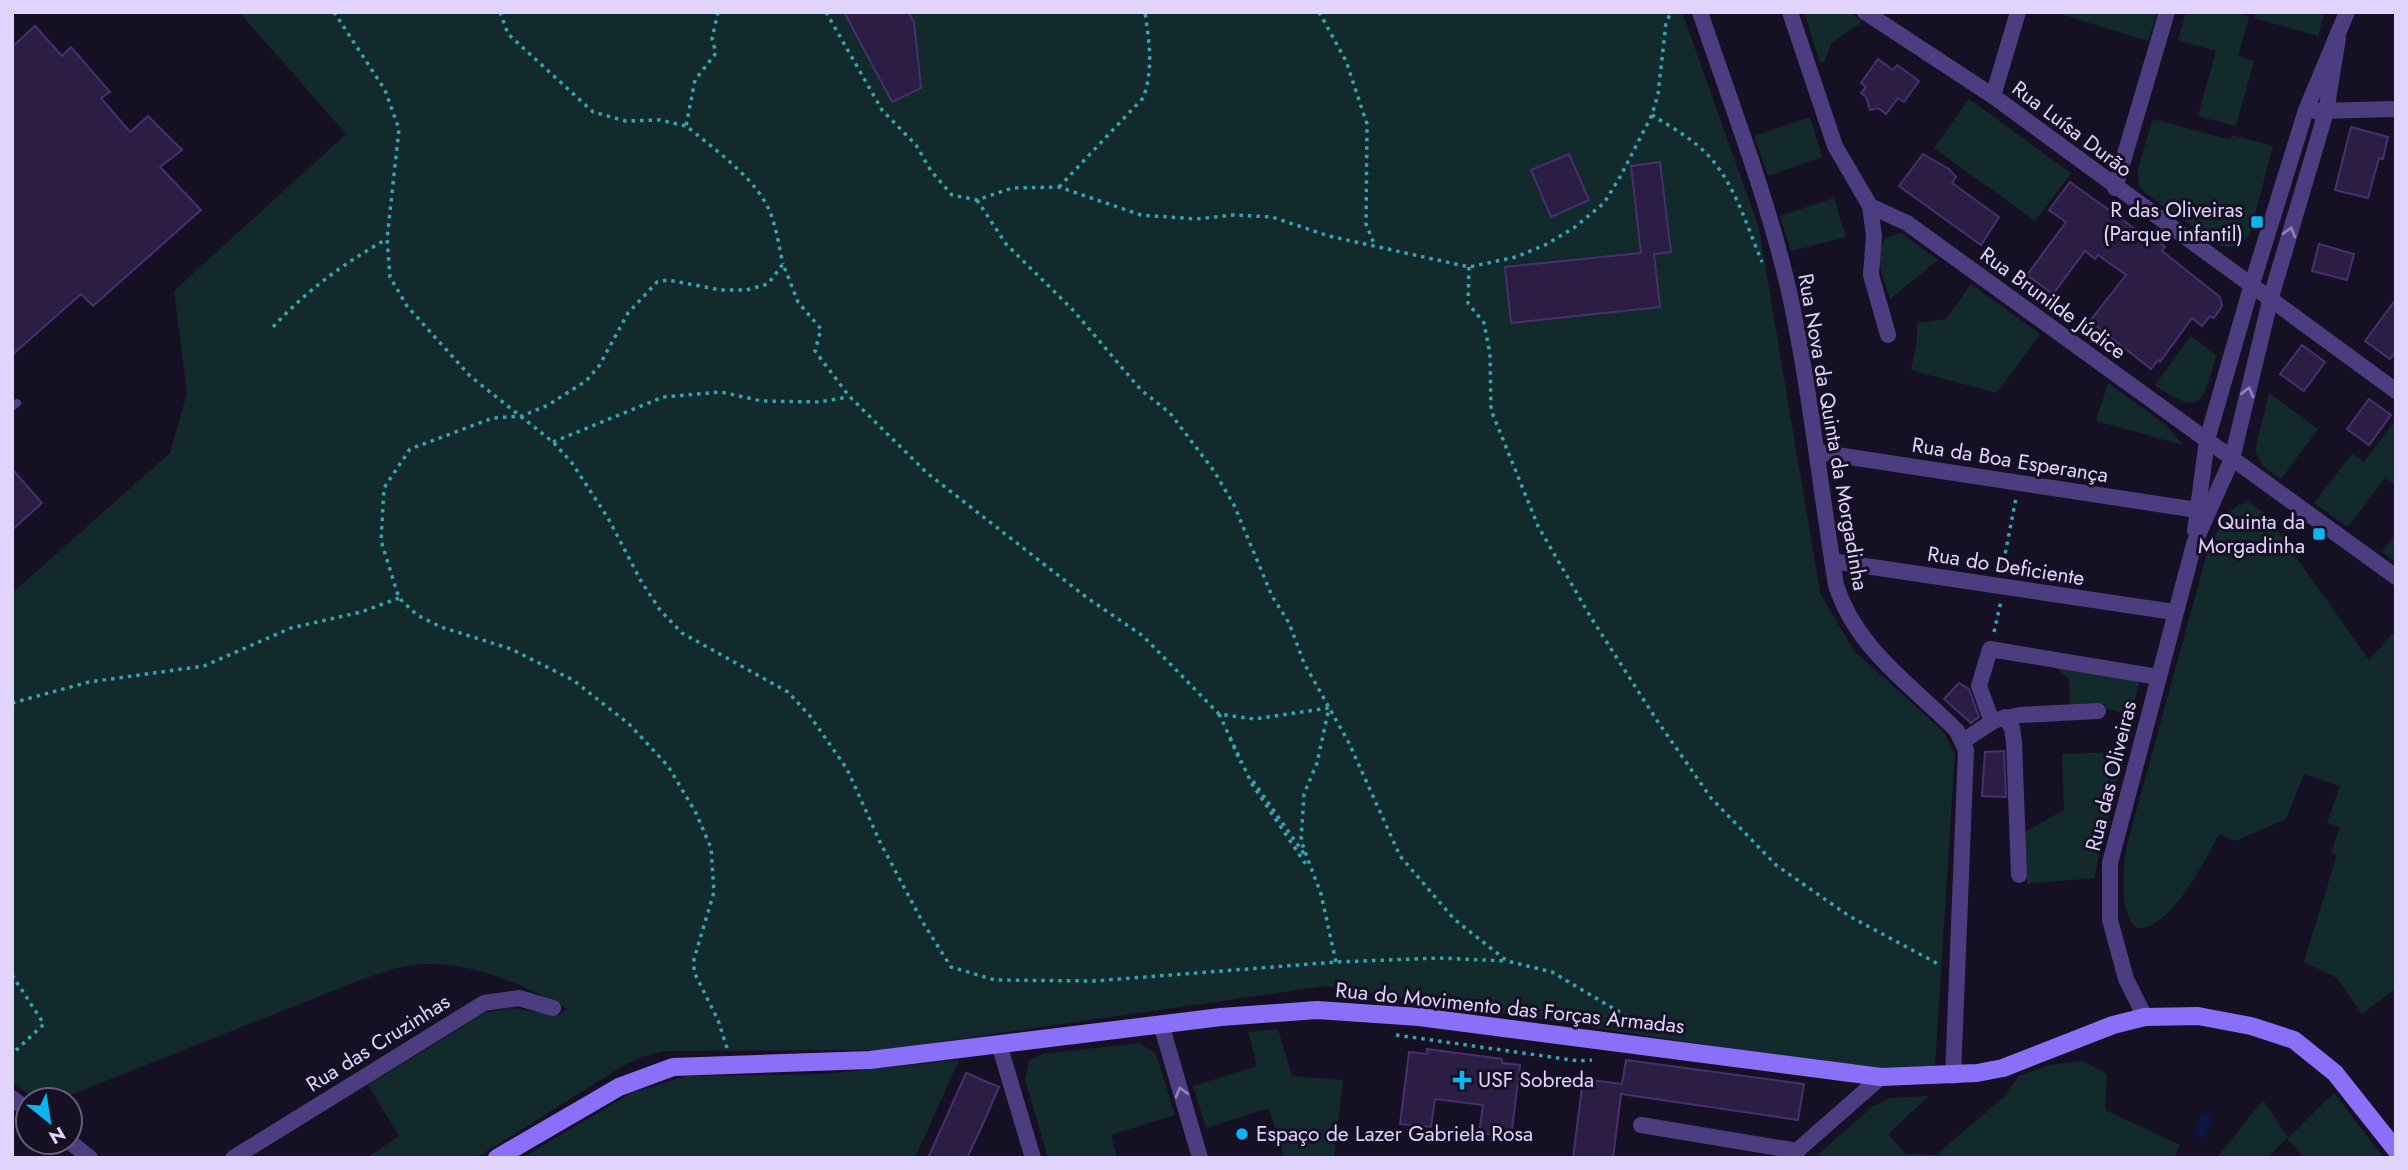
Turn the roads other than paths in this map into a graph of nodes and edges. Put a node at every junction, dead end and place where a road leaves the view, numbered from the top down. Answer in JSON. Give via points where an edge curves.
{"nodes":[{"id":1,"x":1700,"y":12,"type":"edge"},
{"id":2,"x":1790,"y":12,"type":"edge"},
{"id":3,"x":1865,"y":12,"type":"edge"},
{"id":4,"x":2018,"y":12,"type":"edge"},
{"id":5,"x":2167,"y":12,"type":"edge"},
{"id":6,"x":2347,"y":12,"type":"edge"},
{"id":7,"x":2338,"y":38,"type":"junction"},
{"id":8,"x":1993,"y":96,"type":"junction"},
{"id":9,"x":2396,"y":109,"type":"edge"},
{"id":10,"x":2306,"y":110,"type":"junction"},
{"id":11,"x":2326,"y":111,"type":"junction"},
{"id":12,"x":2115,"y":188,"type":"junction"},
{"id":13,"x":1870,"y":206,"type":"junction"},
{"id":14,"x":2252,"y":284,"type":"junction"},
{"id":15,"x":2271,"y":297,"type":"junction"},
{"id":16,"x":1888,"y":335,"type":"dead end"},
{"id":17,"x":2396,"y":391,"type":"edge"},
{"id":18,"x":2207,"y":440,"type":"junction"},
{"id":19,"x":1817,"y":452,"type":"junction"},
{"id":20,"x":2232,"y":459,"type":"junction"},
{"id":21,"x":2197,"y":510,"type":"junction"},
{"id":22,"x":2194,"y":544,"type":"junction"},
{"id":23,"x":1832,"y":561,"type":"junction"},
{"id":24,"x":2396,"y":577,"type":"edge"},
{"id":25,"x":2174,"y":612,"type":"junction"},
{"id":26,"x":2158,"y":677,"type":"junction"},
{"id":27,"x":2098,"y":711,"type":"dead end"},
{"id":28,"x":1999,"y":719,"type":"junction"},
{"id":29,"x":1963,"y":741,"type":"junction"},
{"id":30,"x":2019,"y":874,"type":"dead end"},
{"id":31,"x":554,"y":1008,"type":"dead end"},
{"id":32,"x":2145,"y":1017,"type":"junction"},
{"id":33,"x":1161,"y":1024,"type":"junction"},
{"id":34,"x":999,"y":1044,"type":"junction"},
{"id":35,"x":1954,"y":1076,"type":"junction"},
{"id":36,"x":1881,"y":1077,"type":"junction"},
{"id":37,"x":1640,"y":1125,"type":"dead end"},
{"id":38,"x":2396,"y":1150,"type":"edge"},
{"id":39,"x":1794,"y":1154,"type":"edge"},
{"id":40,"x":1030,"y":1157,"type":"edge"},
{"id":41,"x":233,"y":1158,"type":"edge"},
{"id":42,"x":497,"y":1158,"type":"edge"},
{"id":43,"x":1200,"y":1158,"type":"edge"}],
"edges":[{"from":1,"to":19,"type":"street","name":"Rua Nova da Quinta da Morgadinha","via":[[1771,223],[1800,346]]},
{"from":2,"to":13,"type":"street","via":[[1838,153]]},
{"from":3,"to":8,"type":"street","name":"Rua Luísa Durão"},
{"from":4,"to":8,"type":"street"},
{"from":5,"to":12,"type":"street"},
{"from":6,"to":7,"type":"street","name":"Rua das Oliveiras"},
{"from":7,"to":10,"type":"street","name":"Rua das Oliveiras"},
{"from":7,"to":11,"type":"street","name":"Rua das Oliveiras"},
{"from":8,"to":12,"type":"street","name":"Rua Luísa Durão"},
{"from":9,"to":11,"type":"street"},
{"from":10,"to":11,"type":"street"},
{"from":10,"to":14,"type":"street","name":"Rua das Oliveiras"},
{"from":15,"to":11,"type":"street","name":"Rua das Oliveiras","one_way":true},
{"from":12,"to":14,"type":"street","name":"Rua Luísa Durão"},
{"from":13,"to":16,"type":"street","via":[[1874,236],[1871,275]]},
{"from":13,"to":18,"type":"street","name":"Rua Brunilde Júdice","via":[[1907,223]]},
{"from":14,"to":15,"type":"street"},
{"from":14,"to":18,"type":"street","name":"Rua das Oliveiras"},
{"from":15,"to":17,"type":"street"},
{"from":20,"to":15,"type":"street","name":"Rua das Oliveiras","one_way":true},
{"from":18,"to":20,"type":"street"},
{"from":18,"to":21,"type":"street","name":"Rua das Oliveiras"},
{"from":19,"to":21,"type":"street","name":"Rua da Boa Esperança"},
{"from":19,"to":23,"type":"street","name":"Rua Nova da Quinta da Morgadinha"},
{"from":20,"to":22,"type":"street","name":"Rua das Oliveiras"},
{"from":20,"to":24,"type":"street"},
{"from":21,"to":22,"type":"street","name":"Rua das Oliveiras"},
{"from":22,"to":25,"type":"street","name":"Rua das Oliveiras"},
{"from":23,"to":25,"type":"street","name":"Rua do Deficiente"},
{"from":23,"to":29,"type":"street","name":"Rua Nova da Quinta da Morgadinha","via":[[1851,623]]},
{"from":25,"to":26,"type":"street","name":"Rua das Oliveiras"},
{"from":26,"to":28,"type":"street","via":[[1990,649],[1979,686]]},
{"from":26,"to":32,"type":"street","name":"Rua das Oliveiras","via":[[2110,863],[2110,920],[2126,979]]},
{"from":27,"to":28,"type":"street"},
{"from":28,"to":29,"type":"street"},
{"from":28,"to":30,"type":"street","via":[[2012,728],[2014,742]]},
{"from":29,"to":35,"type":"street","via":[[1968,760]]},
{"from":31,"to":41,"type":"street","name":"Rua das Cruzinhas","via":[[519,998],[484,1003]]},
{"from":32,"to":35,"type":"main road","name":"Rua do Movimento das Forças Armadas","via":[[2003,1068]]},
{"from":32,"to":38,"type":"main road","name":"Rua do Movimento das Forças Armadas","via":[[2198,1016],[2294,1040],[2335,1073]]},
{"from":33,"to":34,"type":"main road","name":"Rua do Movimento das Forças Armadas"},
{"from":33,"to":36,"type":"main road","name":"Rua do Movimento das Forças Armadas","via":[[1285,1012],[1357,1011]]},
{"from":43,"to":33,"type":"street","one_way":true},
{"from":34,"to":40,"type":"street"},
{"from":34,"to":42,"type":"main road","name":"Rua do Movimento das Forças Armadas","via":[[858,1061],[673,1067],[645,1075],[584,1106]]},
{"from":35,"to":36,"type":"main road","name":"Rua do Movimento das Forças Armadas"},
{"from":36,"to":39,"type":"street"},
{"from":37,"to":39,"type":"street"}]}
